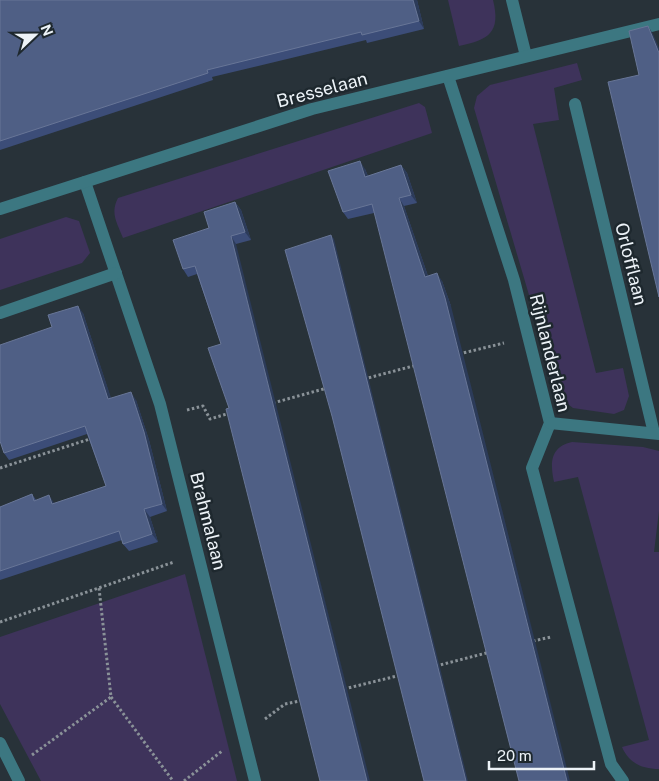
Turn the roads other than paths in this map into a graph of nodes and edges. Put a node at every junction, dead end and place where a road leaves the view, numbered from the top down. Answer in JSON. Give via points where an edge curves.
{"nodes":[{"id":1,"x":512,"y":0,"type":"edge"},
{"id":2,"x":659,"y":24,"type":"edge"},
{"id":3,"x":526,"y":56,"type":"junction"},
{"id":4,"x":448,"y":76,"type":"junction"},
{"id":5,"x":574,"y":104,"type":"dead end"},
{"id":6,"x":85,"y":182,"type":"junction"},
{"id":7,"x":0,"y":209,"type":"edge"},
{"id":8,"x":116,"y":274,"type":"junction"},
{"id":9,"x":0,"y":313,"type":"edge"},
{"id":10,"x":550,"y":423,"type":"junction"},
{"id":11,"x":656,"y":433,"type":"edge"},
{"id":12,"x":0,"y":743,"type":"edge"},
{"id":13,"x":16,"y":775,"type":"edge"},
{"id":14,"x":255,"y":781,"type":"edge"},
{"id":15,"x":623,"y":781,"type":"edge"}],
"edges":[{"from":1,"to":3,"type":"street"},
{"from":2,"to":3,"type":"street","name":"Bresselaan"},
{"from":3,"to":4,"type":"street","name":"Bresselaan"},
{"from":4,"to":6,"type":"street","name":"Bresselaan","via":[[312,109]]},
{"from":4,"to":10,"type":"street","name":"Rijnlanderlaan","via":[[514,280]]},
{"from":5,"to":11,"type":"street","name":"Orlofflaan"},
{"from":6,"to":7,"type":"street","name":"Bresselaan"},
{"from":6,"to":8,"type":"street","name":"Brahmalaan"},
{"from":8,"to":9,"type":"street"},
{"from":8,"to":14,"type":"street","name":"Brahmalaan","via":[[163,415]]},
{"from":10,"to":11,"type":"street","name":"Orlofflaan"},
{"from":10,"to":15,"type":"street","name":"Rijnlanderlaan","via":[[532,468],[611,764]]},
{"from":12,"to":13,"type":"street"}]}
